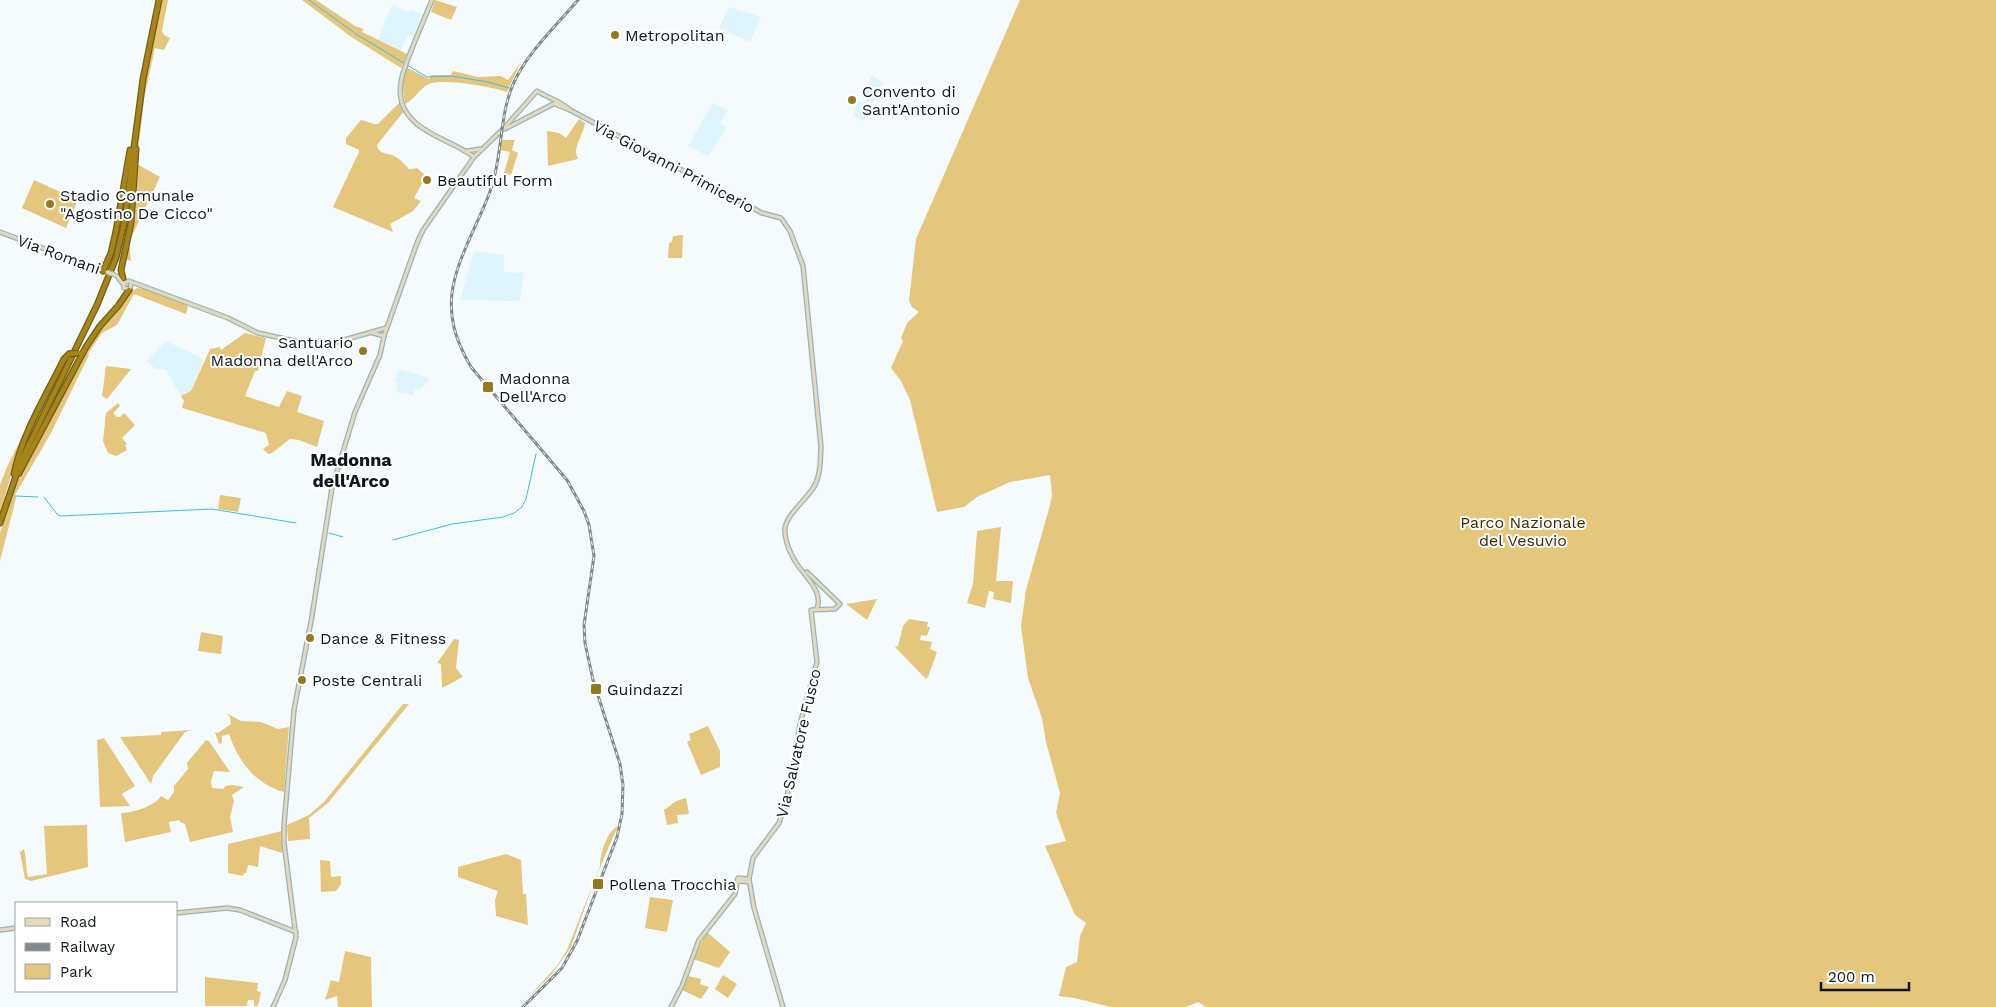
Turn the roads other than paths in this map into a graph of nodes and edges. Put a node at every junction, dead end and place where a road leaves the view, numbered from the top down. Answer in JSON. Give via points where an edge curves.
{"nodes":[{"id":1,"x":159,"y":0,"type":"edge"},
{"id":2,"x":432,"y":0,"type":"edge"},
{"id":3,"x":559,"y":102,"type":"junction"},
{"id":4,"x":570,"y":110,"type":"junction"},
{"id":5,"x":512,"y":118,"type":"junction"},
{"id":6,"x":513,"y":124,"type":"junction"},
{"id":7,"x":135,"y":130,"type":"junction"},
{"id":8,"x":500,"y":132,"type":"junction"},
{"id":9,"x":481,"y":149,"type":"junction"},
{"id":10,"x":466,"y":151,"type":"junction"},
{"id":11,"x":474,"y":157,"type":"junction"},
{"id":12,"x":469,"y":164,"type":"junction"},
{"id":13,"x":0,"y":232,"type":"edge"},
{"id":14,"x":105,"y":271,"type":"junction"},
{"id":15,"x":127,"y":284,"type":"junction"},
{"id":16,"x":387,"y":328,"type":"junction"},
{"id":17,"x":373,"y":332,"type":"junction"},
{"id":18,"x":384,"y":336,"type":"junction"},
{"id":19,"x":86,"y":347,"type":"junction"},
{"id":20,"x":13,"y":482,"type":"junction"},
{"id":21,"x":11,"y":488,"type":"junction"},
{"id":22,"x":0,"y":523,"type":"edge"},
{"id":23,"x":806,"y":573,"type":"junction"},
{"id":24,"x":817,"y":608,"type":"junction"},
{"id":25,"x":749,"y":881,"type":"junction"},
{"id":26,"x":178,"y":913,"type":"edge"},
{"id":27,"x":15,"y":928,"type":"edge"},
{"id":28,"x":0,"y":930,"type":"edge"},
{"id":29,"x":296,"y":932,"type":"junction"},
{"id":30,"x":272,"y":1007,"type":"edge"},
{"id":31,"x":671,"y":1007,"type":"edge"},
{"id":32,"x":783,"y":1007,"type":"edge"}],
"edges":[{"from":1,"to":7,"type":"highway"},
{"from":2,"to":10,"type":"street","via":[[402,73],[401,95],[406,111],[417,124]]},
{"from":3,"to":4,"type":"street","name":"Via Giovanni Primicerio"},
{"from":3,"to":4,"type":"street","name":"Via Giovanni Primicerio"},
{"from":3,"to":5,"type":"street","name":"Via Giovanni Primicerio","via":[[537,91]]},
{"from":3,"to":6,"type":"street"},
{"from":4,"to":23,"type":"street","name":"Via Giovanni Primicerio","via":[[762,213],[781,218],[790,231],[803,266],[821,447],[819,474],[813,489],[784,526],[791,554]]},
{"from":5,"to":6,"type":"street"},
{"from":5,"to":8,"type":"street"},
{"from":6,"to":8,"type":"street"},
{"from":7,"to":14,"type":"highway"},
{"from":7,"to":15,"type":"highway","via":[[131,223],[121,270]]},
{"from":7,"to":20,"type":"highway","via":[[124,224],[112,271]]},
{"from":8,"to":9,"type":"street"},
{"from":9,"to":10,"type":"street"},
{"from":9,"to":11,"type":"street"},
{"from":10,"to":11,"type":"street"},
{"from":10,"to":12,"type":"street"},
{"from":11,"to":12,"type":"street"},
{"from":12,"to":16,"type":"street","via":[[420,236]]},
{"from":13,"to":14,"type":"street","name":"Via Romani"},
{"from":14,"to":15,"type":"street","name":"Via Romani","bridge":true},
{"from":15,"to":17,"type":"street","name":"Via Romani","via":[[141,286],[269,336],[320,345]]},
{"from":15,"to":19,"type":"highway","via":[[118,306]]},
{"from":16,"to":17,"type":"street","name":"Via Romani"},
{"from":16,"to":18,"type":"street"},
{"from":17,"to":18,"type":"street"},
{"from":18,"to":29,"type":"street","via":[[377,363],[354,412],[330,500],[297,694],[284,825]]},
{"from":19,"to":20,"type":"highway"},
{"from":19,"to":21,"type":"highway","bridge":true,"via":[[64,359],[22,447]]},
{"from":20,"to":21,"type":"highway"},
{"from":21,"to":22,"type":"highway"},
{"from":23,"to":24,"type":"street","via":[[817,596]]},
{"from":23,"to":24,"type":"street","via":[[840,604],[835,608]]},
{"from":24,"to":25,"type":"street","name":"Via Salvatore Fusco","via":[[811,610],[817,658],[801,717],[783,814],[753,858]]},
{"from":25,"to":31,"type":"street","via":[[738,879],[735,894],[699,940]]},
{"from":25,"to":32,"type":"street"},
{"from":26,"to":29,"type":"street","via":[[227,908],[240,910]]},
{"from":27,"to":28,"type":"street"},
{"from":29,"to":30,"type":"street","via":[[285,980]]}]}
